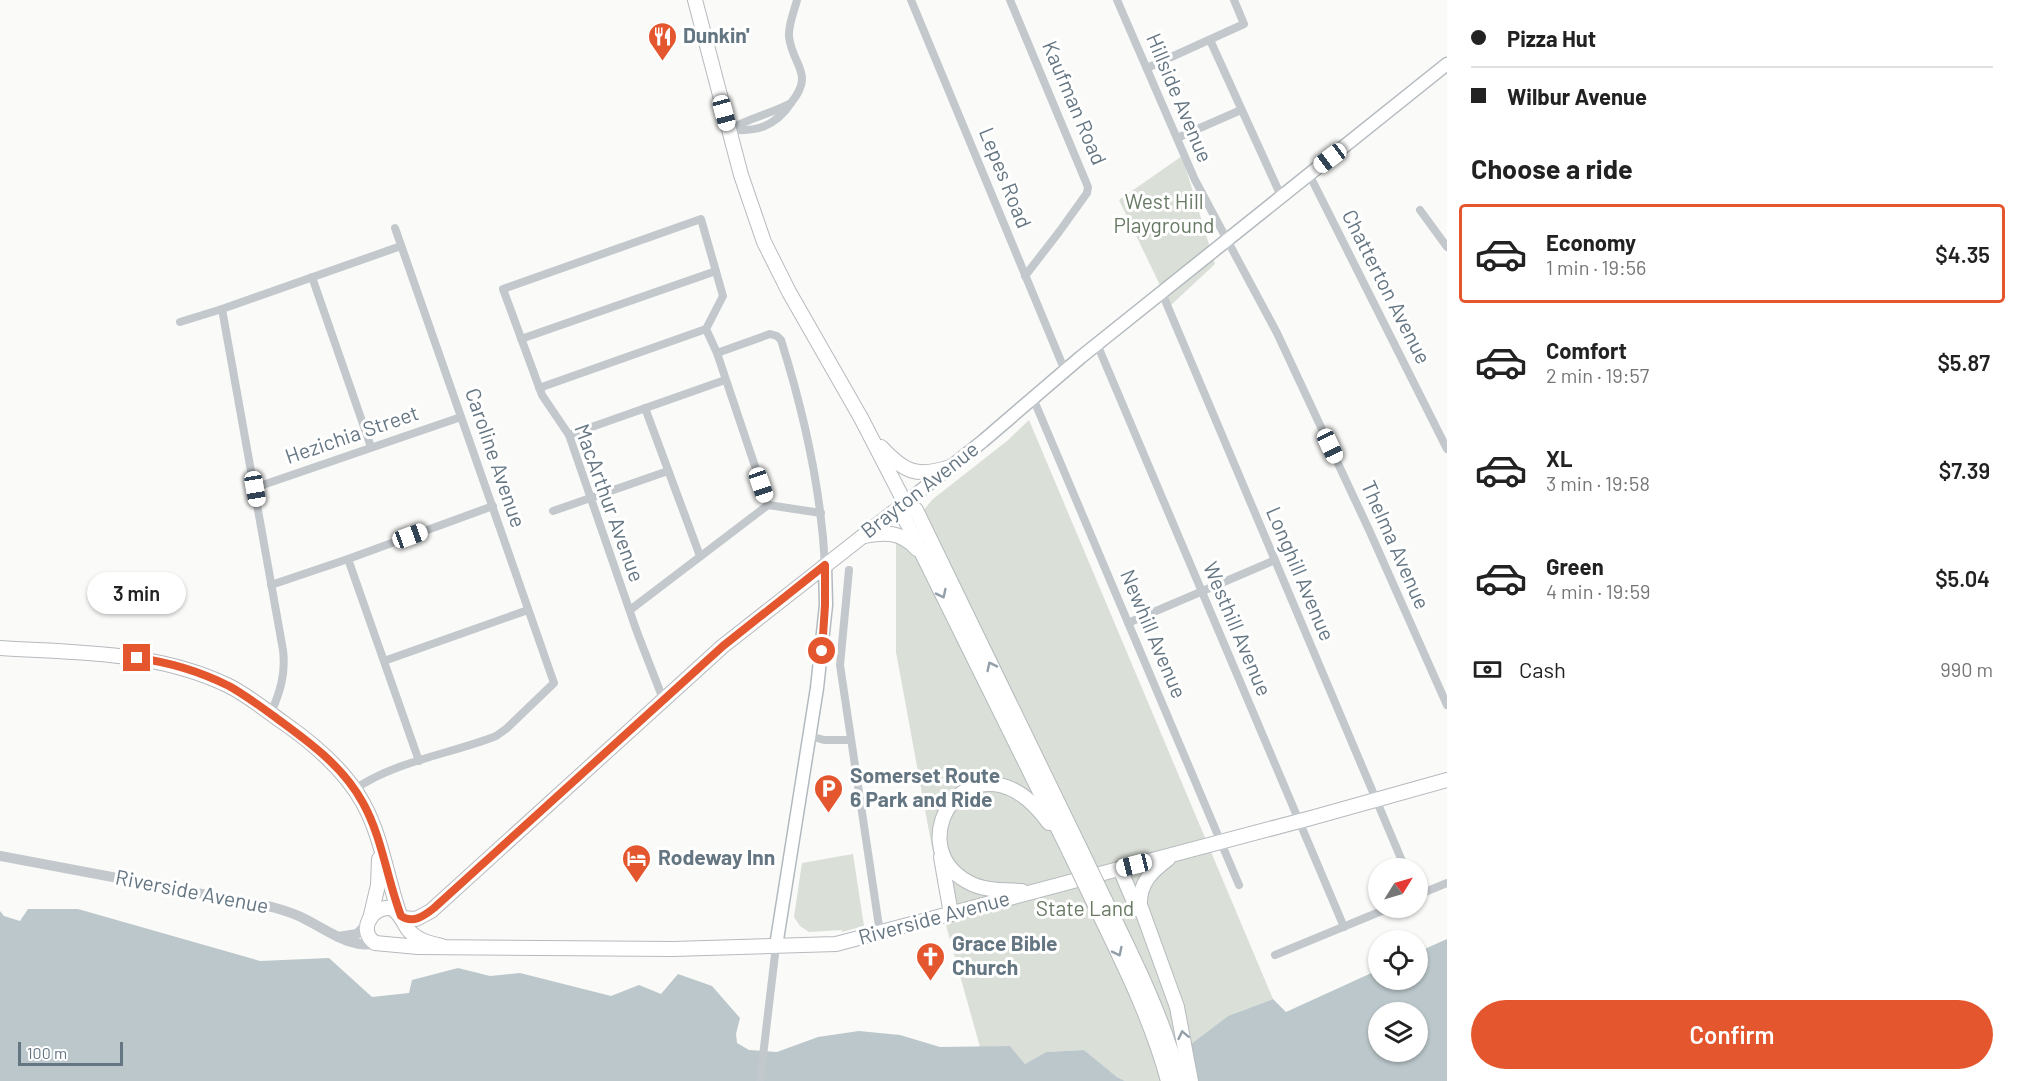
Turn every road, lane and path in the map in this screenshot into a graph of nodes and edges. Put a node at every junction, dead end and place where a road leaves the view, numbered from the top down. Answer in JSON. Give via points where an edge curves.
{"nodes":[{"id":1,"x":695,"y":0,"type":"edge"},
{"id":2,"x":797,"y":0,"type":"edge"},
{"id":3,"x":911,"y":0,"type":"edge"},
{"id":4,"x":1010,"y":0,"type":"edge"},
{"id":5,"x":1117,"y":0,"type":"edge"},
{"id":6,"x":1233,"y":0,"type":"edge"},
{"id":7,"x":1210,"y":40,"type":"junction"},
{"id":8,"x":1447,"y":64,"type":"edge"},
{"id":9,"x":1147,"y":68,"type":"junction"},
{"id":10,"x":1241,"y":110,"type":"junction"},
{"id":11,"x":729,"y":130,"type":"junction"},
{"id":12,"x":1177,"y":138,"type":"junction"},
{"id":13,"x":1309,"y":174,"type":"junction"},
{"id":14,"x":1281,"y":196,"type":"junction"},
{"id":15,"x":1420,"y":210,"type":"dead end"},
{"id":16,"x":395,"y":228,"type":"dead end"},
{"id":17,"x":1226,"y":241,"type":"junction"},
{"id":18,"x":401,"y":246,"type":"junction"},
{"id":19,"x":1447,"y":247,"type":"edge"},
{"id":20,"x":716,"y":271,"type":"junction"},
{"id":21,"x":312,"y":276,"type":"junction"},
{"id":22,"x":1025,"y":276,"type":"junction"},
{"id":23,"x":1162,"y":293,"type":"junction"},
{"id":24,"x":222,"y":309,"type":"junction"},
{"id":25,"x":180,"y":322,"type":"dead end"},
{"id":26,"x":706,"y":329,"type":"junction"},
{"id":27,"x":521,"y":339,"type":"junction"},
{"id":28,"x":1097,"y":344,"type":"junction"},
{"id":29,"x":717,"y":353,"type":"junction"},
{"id":30,"x":1065,"y":370,"type":"junction"},
{"id":31,"x":724,"y":380,"type":"junction"},
{"id":32,"x":539,"y":388,"type":"junction"},
{"id":33,"x":1033,"y":398,"type":"junction"},
{"id":34,"x":645,"y":408,"type":"junction"},
{"id":35,"x":461,"y":417,"type":"junction"},
{"id":36,"x":569,"y":435,"type":"junction"},
{"id":37,"x":870,"y":435,"type":"junction"},
{"id":38,"x":372,"y":447,"type":"junction"},
{"id":39,"x":1447,"y":449,"type":"edge"},
{"id":40,"x":950,"y":468,"type":"junction"},
{"id":41,"x":668,"y":471,"type":"junction"},
{"id":42,"x":254,"y":488,"type":"junction"},
{"id":43,"x":591,"y":498,"type":"junction"},
{"id":44,"x":905,"y":503,"type":"junction"},
{"id":45,"x":768,"y":505,"type":"junction"},
{"id":46,"x":493,"y":506,"type":"junction"},
{"id":47,"x":553,"y":511,"type":"dead end"},
{"id":48,"x":821,"y":513,"type":"junction"},
{"id":49,"x":862,"y":537,"type":"junction"},
{"id":50,"x":700,"y":555,"type":"junction"},
{"id":51,"x":348,"y":559,"type":"junction"},
{"id":52,"x":1275,"y":560,"type":"junction"},
{"id":53,"x":927,"y":563,"type":"junction"},
{"id":54,"x":825,"y":565,"type":"junction"},
{"id":55,"x":849,"y":570,"type":"dead end"},
{"id":56,"x":271,"y":585,"type":"junction"},
{"id":57,"x":1202,"y":592,"type":"junction"},
{"id":58,"x":528,"y":610,"type":"junction"},
{"id":59,"x":630,"y":610,"type":"junction"},
{"id":60,"x":1128,"y":623,"type":"junction"},
{"id":61,"x":0,"y":648,"type":"edge"},
{"id":62,"x":384,"y":661,"type":"junction"},
{"id":63,"x":663,"y":699,"type":"junction"},
{"id":64,"x":1447,"y":705,"type":"edge"},
{"id":65,"x":271,"y":713,"type":"junction"},
{"id":66,"x":810,"y":736,"type":"junction"},
{"id":67,"x":851,"y":740,"type":"junction"},
{"id":68,"x":418,"y":761,"type":"junction"},
{"id":69,"x":1447,"y":780,"type":"edge"},
{"id":70,"x":355,"y":789,"type":"junction"},
{"id":71,"x":1376,"y":799,"type":"junction"},
{"id":72,"x":1299,"y":821,"type":"junction"},
{"id":73,"x":377,"y":839,"type":"junction"},
{"id":74,"x":1221,"y":842,"type":"junction"},
{"id":75,"x":940,"y":843,"type":"junction"},
{"id":76,"x":1075,"y":852,"type":"junction"},
{"id":77,"x":1175,"y":854,"type":"junction"},
{"id":78,"x":0,"y":856,"type":"edge"},
{"id":79,"x":1401,"y":858,"type":"edge"},
{"id":80,"x":1120,"y":869,"type":"junction"},
{"id":81,"x":1447,"y":883,"type":"edge"},
{"id":82,"x":1239,"y":885,"type":"dead end"},
{"id":83,"x":1428,"y":891,"type":"edge"},
{"id":84,"x":1033,"y":892,"type":"junction"},
{"id":85,"x":951,"y":914,"type":"junction"},
{"id":86,"x":1368,"y":917,"type":"edge"},
{"id":87,"x":401,"y":918,"type":"junction"},
{"id":88,"x":368,"y":921,"type":"junction"},
{"id":89,"x":1344,"y":927,"type":"junction"},
{"id":90,"x":880,"y":933,"type":"junction"},
{"id":91,"x":1150,"y":935,"type":"junction"},
{"id":92,"x":337,"y":937,"type":"junction"},
{"id":93,"x":380,"y":944,"type":"junction"},
{"id":94,"x":442,"y":946,"type":"junction"},
{"id":95,"x":776,"y":946,"type":"junction"},
{"id":96,"x":1275,"y":955,"type":"dead end"},
{"id":97,"x":1146,"y":1000,"type":"junction"},
{"id":98,"x":760,"y":1081,"type":"edge"},
{"id":99,"x":1168,"y":1081,"type":"edge"},
{"id":100,"x":1180,"y":1081,"type":"edge"},
{"id":101,"x":1191,"y":1081,"type":"edge"}],
"edges":[{"from":1,"to":11,"type":"main road"},
{"from":2,"to":11,"type":"street","via":[[789,36],[801,72],[799,92],[791,103],[777,111],[743,121]]},
{"from":3,"to":22,"type":"street","name":"Lepes Road"},
{"from":4,"to":22,"type":"street","name":"Kaufman Road","via":[[1088,187]]},
{"from":5,"to":9,"type":"street","name":"Hillside Avenue"},
{"from":6,"to":7,"type":"street","via":[[1244,24]]},
{"from":7,"to":9,"type":"street"},
{"from":7,"to":10,"type":"street"},
{"from":8,"to":13,"type":"main road","name":"Brayton Avenue"},
{"from":9,"to":12,"type":"street","name":"Hillside Avenue"},
{"from":10,"to":12,"type":"street"},
{"from":10,"to":14,"type":"street"},
{"from":11,"to":37,"type":"main road","via":[[769,254]]},
{"from":12,"to":17,"type":"street","name":"Hillside Avenue"},
{"from":13,"to":14,"type":"main road","name":"Brayton Avenue"},
{"from":13,"to":39,"type":"street","name":"Chatterton Avenue"},
{"from":14,"to":17,"type":"main road","name":"Brayton Avenue"},
{"from":15,"to":19,"type":"street"},
{"from":16,"to":18,"type":"street","name":"Caroline Avenue"},
{"from":17,"to":23,"type":"main road","name":"Brayton Avenue"},
{"from":17,"to":64,"type":"street","name":"Thelma Avenue","via":[[1277,333]]},
{"from":18,"to":21,"type":"street"},
{"from":18,"to":35,"type":"street","name":"Caroline Avenue"},
{"from":20,"to":26,"type":"street","via":[[723,296]]},
{"from":20,"to":27,"type":"street"},
{"from":20,"to":27,"type":"street","name":"MacArthur Avenue","via":[[701,219],[503,289]]},
{"from":21,"to":24,"type":"street"},
{"from":21,"to":38,"type":"street"},
{"from":22,"to":30,"type":"street","name":"Lepes Road"},
{"from":23,"to":28,"type":"main road","name":"Brayton Avenue"},
{"from":23,"to":52,"type":"street","name":"Longhill Avenue"},
{"from":24,"to":25,"type":"street"},
{"from":24,"to":42,"type":"street"},
{"from":26,"to":29,"type":"street"},
{"from":26,"to":32,"type":"street"},
{"from":27,"to":32,"type":"street","name":"MacArthur Avenue"},
{"from":28,"to":30,"type":"main road","name":"Brayton Avenue"},
{"from":28,"to":57,"type":"street","name":"Westhill Avenue"},
{"from":29,"to":31,"type":"street"},
{"from":29,"to":48,"type":"street","via":[[769,334],[782,341],[810,449]]},
{"from":30,"to":33,"type":"main road","name":"Brayton Avenue"},
{"from":31,"to":34,"type":"street"},
{"from":31,"to":45,"type":"street"},
{"from":32,"to":36,"type":"street","name":"MacArthur Avenue"},
{"from":33,"to":40,"type":"main road","name":"Brayton Avenue"},
{"from":33,"to":60,"type":"street","name":"Newhill Avenue"},
{"from":34,"to":36,"type":"street"},
{"from":34,"to":41,"type":"street"},
{"from":35,"to":38,"type":"street","name":"Hezichia Street"},
{"from":35,"to":46,"type":"street","name":"Caroline Avenue"},
{"from":36,"to":43,"type":"street","name":"MacArthur Avenue"},
{"from":37,"to":40,"type":"main road","via":[[909,470],[924,473]]},
{"from":37,"to":44,"type":"main road"},
{"from":38,"to":42,"type":"street","name":"Hezichia Street"},
{"from":40,"to":44,"type":"main road","name":"Brayton Avenue"},
{"from":41,"to":43,"type":"street"},
{"from":41,"to":50,"type":"street"},
{"from":42,"to":56,"type":"street"},
{"from":43,"to":47,"type":"street"},
{"from":43,"to":59,"type":"street","name":"MacArthur Avenue"},
{"from":44,"to":49,"type":"main road","name":"Brayton Avenue"},
{"from":44,"to":53,"type":"main road","via":[[905,519]]},
{"from":76,"to":44,"type":"main road","one_way":true,"via":[[918,513]]},
{"from":45,"to":48,"type":"street"},
{"from":45,"to":50,"type":"street"},
{"from":46,"to":51,"type":"street"},
{"from":46,"to":58,"type":"street","name":"Caroline Avenue"},
{"from":48,"to":54,"type":"street"},
{"from":49,"to":53,"type":"main road","via":[[886,532],[899,535]]},
{"from":49,"to":54,"type":"main road","name":"Brayton Avenue"},
{"from":50,"to":59,"type":"street"},
{"from":51,"to":56,"type":"street"},
{"from":51,"to":62,"type":"street"},
{"from":52,"to":57,"type":"street"},
{"from":52,"to":71,"type":"street","name":"Longhill Avenue"},
{"from":53,"to":76,"type":"main road","one_way":true},
{"from":54,"to":63,"type":"main road","name":"Brayton Avenue"},
{"from":54,"to":66,"type":"main road","via":[[822,651]]},
{"from":55,"to":67,"type":"street","via":[[840,665]]},
{"from":56,"to":65,"type":"street","via":[[285,662],[281,689]]},
{"from":57,"to":60,"type":"street"},
{"from":57,"to":72,"type":"street","name":"Westhill Avenue"},
{"from":58,"to":62,"type":"street"},
{"from":58,"to":68,"type":"street","name":"Caroline Avenue","via":[[554,683],[496,736]]},
{"from":59,"to":63,"type":"street","name":"MacArthur Avenue"},
{"from":60,"to":74,"type":"street","name":"Newhill Avenue"},
{"from":61,"to":65,"type":"main road","via":[[159,662],[227,686]]},
{"from":62,"to":68,"type":"street"},
{"from":63,"to":87,"type":"main road","name":"Brayton Avenue","via":[[434,908],[420,918]]},
{"from":65,"to":70,"type":"main road","via":[[315,747]]},
{"from":66,"to":67,"type":"street"},
{"from":66,"to":95,"type":"main road"},
{"from":67,"to":90,"type":"street"},
{"from":68,"to":70,"type":"street"},
{"from":69,"to":71,"type":"main road","name":"Riverside Avenue"},
{"from":70,"to":73,"type":"main road"},
{"from":71,"to":72,"type":"main road","name":"Riverside Avenue"},
{"from":71,"to":79,"type":"street","name":"Longhill Avenue"},
{"from":72,"to":74,"type":"main road","name":"Riverside Avenue"},
{"from":72,"to":89,"type":"street","name":"Westhill Avenue"},
{"from":73,"to":87,"type":"main road"},
{"from":73,"to":88,"type":"main road","via":[[379,877]]},
{"from":74,"to":77,"type":"main road","name":"Riverside Avenue"},
{"from":74,"to":82,"type":"street","name":"Newhill Avenue"},
{"from":75,"to":76,"type":"main road","via":[[943,817],[954,799],[971,788],[997,784],[1013,789],[1031,802]]},
{"from":75,"to":84,"type":"main road","via":[[949,865],[969,882],[987,888]]},
{"from":75,"to":85,"type":"main road"},
{"from":76,"to":97,"type":"main road","bridge":true},
{"from":77,"to":80,"type":"main road","name":"Riverside Avenue"},
{"from":77,"to":91,"type":"main road","via":[[1150,874],[1143,887],[1140,905]]},
{"from":78,"to":92,"type":"street","name":"Riverside Avenue","via":[[272,907]]},
{"from":80,"to":84,"type":"main road","name":"Riverside Avenue"},
{"from":80,"to":91,"type":"main road"},
{"from":81,"to":83,"type":"street"},
{"from":84,"to":85,"type":"main road","name":"Riverside Avenue"},
{"from":85,"to":90,"type":"main road","name":"Riverside Avenue"},
{"from":86,"to":89,"type":"street"},
{"from":87,"to":88,"type":"main road","via":[[394,909],[386,908],[376,911]]},
{"from":87,"to":93,"type":"main road","via":[[399,934]]},
{"from":87,"to":94,"type":"main road","name":"Riverside Avenue","via":[[413,935]]},
{"from":88,"to":92,"type":"street","via":[[357,934]]},
{"from":88,"to":93,"type":"main road","via":[[369,938]]},
{"from":89,"to":96,"type":"street"},
{"from":90,"to":95,"type":"main road","name":"Riverside Avenue","via":[[836,944]]},
{"from":101,"to":91,"type":"main road","one_way":true,"via":[[1183,1030]]},
{"from":92,"to":93,"type":"street","name":"Riverside Avenue","via":[[357,944]]},
{"from":93,"to":94,"type":"main road","name":"Riverside Avenue"},
{"from":94,"to":95,"type":"main road","name":"Riverside Avenue"},
{"from":95,"to":98,"type":"street"},
{"from":97,"to":99,"type":"main road"},
{"from":97,"to":100,"type":"main road","via":[[1169,1044]]}]}
